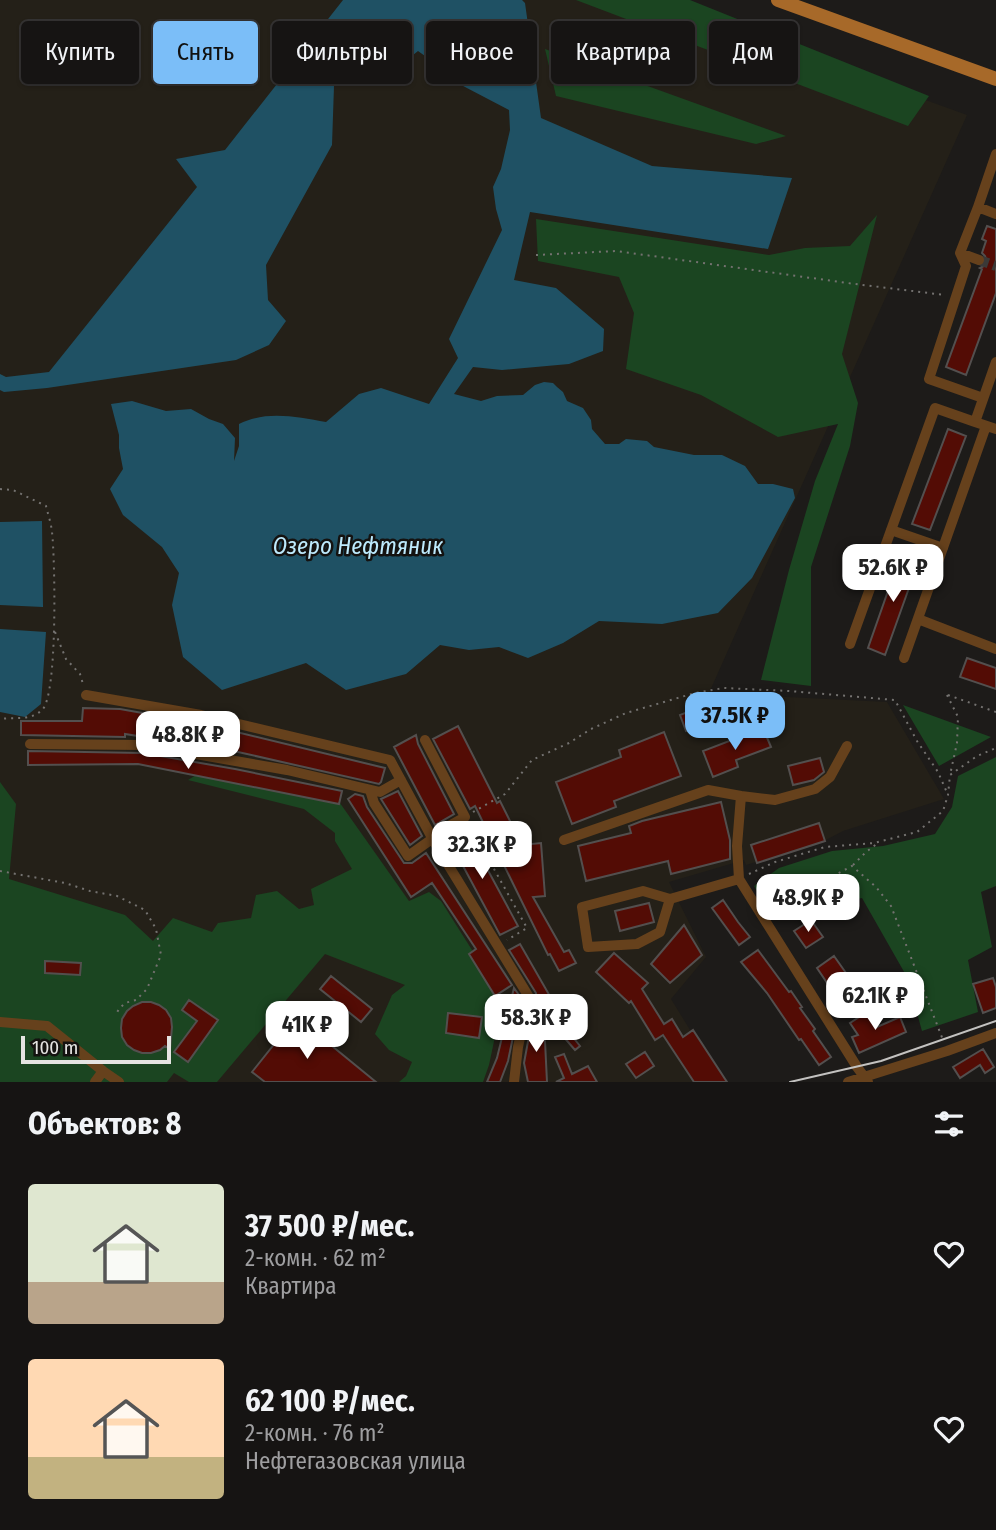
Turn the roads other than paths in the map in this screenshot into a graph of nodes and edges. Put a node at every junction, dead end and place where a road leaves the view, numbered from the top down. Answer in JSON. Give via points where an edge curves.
{"nodes":[{"id":1,"x":778,"y":0,"type":"edge"},
{"id":2,"x":996,"y":79,"type":"edge"},
{"id":3,"x":996,"y":155,"type":"edge"},
{"id":4,"x":978,"y":207,"type":"junction"},
{"id":5,"x":996,"y":214,"type":"edge"},
{"id":6,"x":960,"y":253,"type":"junction"},
{"id":7,"x":979,"y":260,"type":"tunnel mouth"},
{"id":8,"x":996,"y":362,"type":"edge"},
{"id":9,"x":983,"y":398,"type":"junction"},
{"id":10,"x":986,"y":426,"type":"edge"},
{"id":11,"x":891,"y":530,"type":"junction"},
{"id":12,"x":943,"y":548,"type":"junction"},
{"id":13,"x":918,"y":620,"type":"junction"},
{"id":14,"x":850,"y":644,"type":"dead end"},
{"id":15,"x":996,"y":649,"type":"edge"},
{"id":16,"x":904,"y":658,"type":"dead end"},
{"id":17,"x":86,"y":695,"type":"road end"},
{"id":18,"x":425,"y":740,"type":"dead end"},
{"id":19,"x":30,"y":744,"type":"dead end"},
{"id":20,"x":847,"y":746,"type":"dead end"},
{"id":21,"x":401,"y":780,"type":"junction"},
{"id":22,"x":370,"y":790,"type":"junction"},
{"id":23,"x":741,"y":796,"type":"junction"},
{"id":24,"x":432,"y":839,"type":"junction"},
{"id":25,"x":565,"y":840,"type":"dead end"},
{"id":26,"x":739,"y":879,"type":"junction"},
{"id":27,"x":670,"y":900,"type":"junction"},
{"id":28,"x":0,"y":1022,"type":"edge"},
{"id":29,"x":996,"y":1033,"type":"edge"},
{"id":30,"x":103,"y":1071,"type":"junction"},
{"id":31,"x":867,"y":1080,"type":"edge"},
{"id":32,"x":95,"y":1082,"type":"edge"},
{"id":33,"x":119,"y":1082,"type":"edge"},
{"id":34,"x":514,"y":1082,"type":"edge"},
{"id":35,"x":848,"y":1082,"type":"edge"}],
"edges":[{"from":1,"to":2,"type":"main road"},
{"from":3,"to":4,"type":"street"},
{"from":4,"to":5,"type":"street"},
{"from":4,"to":6,"type":"street"},
{"from":6,"to":7,"type":"street"},
{"from":6,"to":9,"type":"street","via":[[966,266],[929,379]]},
{"from":8,"to":9,"type":"street"},
{"from":9,"to":10,"type":"street"},
{"from":10,"to":11,"type":"street","via":[[935,408]]},
{"from":10,"to":12,"type":"street"},
{"from":11,"to":12,"type":"street"},
{"from":11,"to":14,"type":"street"},
{"from":12,"to":13,"type":"street"},
{"from":13,"to":15,"type":"street"},
{"from":13,"to":16,"type":"street"},
{"from":17,"to":21,"type":"street","via":[[201,715],[390,760]]},
{"from":18,"to":24,"type":"street","via":[[465,817]]},
{"from":19,"to":22,"type":"street","via":[[144,745]]},
{"from":20,"to":23,"type":"street","via":[[830,777],[816,789],[775,800]]},
{"from":21,"to":22,"type":"street","via":[[380,792]]},
{"from":21,"to":24,"type":"street"},
{"from":22,"to":24,"type":"street","via":[[408,856]]},
{"from":23,"to":25,"type":"street","via":[[708,790]]},
{"from":23,"to":26,"type":"street"},
{"from":24,"to":34,"type":"street","via":[[529,997]]},
{"from":26,"to":27,"type":"street"},
{"from":26,"to":31,"type":"street"},
{"from":27,"to":27,"type":"street","via":[[660,932],[637,944],[588,947],[582,907],[643,891]]},
{"from":28,"to":30,"type":"street","via":[[47,1026]]},
{"from":29,"to":31,"type":"street"},
{"from":30,"to":32,"type":"street"},
{"from":30,"to":33,"type":"street"},
{"from":31,"to":35,"type":"street"}]}
